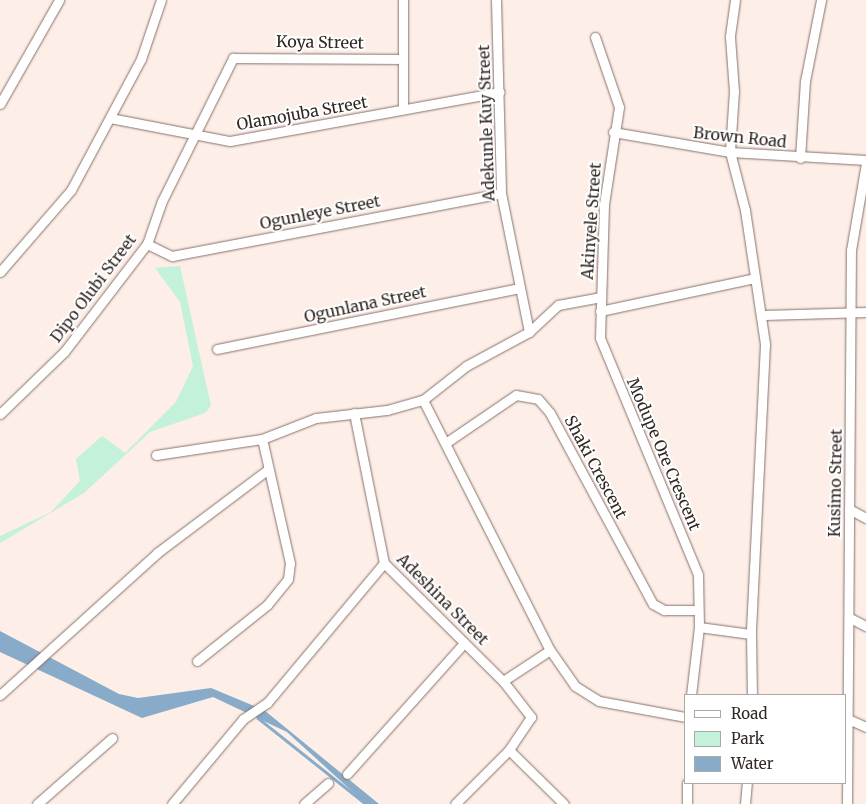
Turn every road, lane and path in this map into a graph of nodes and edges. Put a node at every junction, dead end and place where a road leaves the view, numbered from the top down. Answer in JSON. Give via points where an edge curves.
{"nodes":[{"id":1,"x":59,"y":0,"type":"edge"},
{"id":2,"x":161,"y":0,"type":"edge"},
{"id":3,"x":403,"y":0,"type":"edge"},
{"id":4,"x":496,"y":0,"type":"edge"},
{"id":5,"x":735,"y":0,"type":"edge"},
{"id":6,"x":821,"y":0,"type":"edge"},
{"id":7,"x":595,"y":37,"type":"dead end"},
{"id":8,"x":237,"y":56,"type":"joint"},
{"id":9,"x":403,"y":58,"type":"junction"},
{"id":10,"x":500,"y":92,"type":"junction"},
{"id":11,"x":0,"y":104,"type":"edge"},
{"id":12,"x":403,"y":108,"type":"junction"},
{"id":13,"x":110,"y":118,"type":"junction"},
{"id":14,"x":613,"y":132,"type":"junction"},
{"id":15,"x":195,"y":137,"type":"junction"},
{"id":16,"x":730,"y":152,"type":"junction"},
{"id":17,"x":800,"y":158,"type":"junction"},
{"id":18,"x":866,"y":161,"type":"edge"},
{"id":19,"x":502,"y":193,"type":"junction"},
{"id":20,"x":147,"y":244,"type":"junction"},
{"id":21,"x":0,"y":272,"type":"edge"},
{"id":22,"x":756,"y":278,"type":"junction"},
{"id":23,"x":519,"y":288,"type":"junction"},
{"id":24,"x":601,"y":296,"type":"junction"},
{"id":25,"x":600,"y":311,"type":"junction"},
{"id":26,"x":866,"y":312,"type":"edge"},
{"id":27,"x":851,"y":314,"type":"junction"},
{"id":28,"x":764,"y":315,"type":"junction"},
{"id":29,"x":530,"y":332,"type":"junction"},
{"id":30,"x":217,"y":349,"type":"dead end"},
{"id":31,"x":423,"y":400,"type":"junction"},
{"id":32,"x":354,"y":413,"type":"junction"},
{"id":33,"x":0,"y":414,"type":"edge"},
{"id":34,"x":262,"y":439,"type":"junction"},
{"id":35,"x":447,"y":442,"type":"junction"},
{"id":36,"x":156,"y":455,"type":"dead end"},
{"id":37,"x":266,"y":470,"type":"junction"},
{"id":38,"x":849,"y":509,"type":"junction"},
{"id":39,"x":866,"y":518,"type":"edge"},
{"id":40,"x":384,"y":563,"type":"junction"},
{"id":41,"x":698,"y":610,"type":"junction"},
{"id":42,"x":850,"y":618,"type":"junction"},
{"id":43,"x":866,"y":626,"type":"edge"},
{"id":44,"x":700,"y":627,"type":"junction"},
{"id":45,"x":751,"y":634,"type":"junction"},
{"id":46,"x":464,"y":643,"type":"junction"},
{"id":47,"x":550,"y":650,"type":"junction"},
{"id":48,"x":197,"y":661,"type":"dead end"},
{"id":49,"x":503,"y":680,"type":"junction"},
{"id":50,"x":691,"y":694,"type":"edge"},
{"id":51,"x":752,"y":694,"type":"edge"},
{"id":52,"x":0,"y":695,"type":"edge"},
{"id":53,"x":684,"y":717,"type":"edge"},
{"id":54,"x":848,"y":719,"type":"junction"},
{"id":55,"x":866,"y":728,"type":"edge"},
{"id":56,"x":112,"y":738,"type":"dead end"},
{"id":57,"x":509,"y":750,"type":"junction"},
{"id":58,"x":347,"y":774,"type":"dead end"},
{"id":59,"x":328,"y":783,"type":"dead end"},
{"id":60,"x":687,"y":784,"type":"edge"},
{"id":61,"x":747,"y":784,"type":"edge"},
{"id":62,"x":37,"y":804,"type":"edge"},
{"id":63,"x":172,"y":804,"type":"edge"},
{"id":64,"x":304,"y":804,"type":"edge"},
{"id":65,"x":455,"y":804,"type":"edge"},
{"id":66,"x":564,"y":804,"type":"edge"},
{"id":67,"x":687,"y":804,"type":"edge"},
{"id":68,"x":745,"y":804,"type":"edge"},
{"id":69,"x":847,"y":804,"type":"edge"}],
"edges":[{"from":1,"to":11,"type":"street"},
{"from":2,"to":13,"type":"street","via":[[141,59]]},
{"from":3,"to":9,"type":"street"},
{"from":4,"to":10,"type":"street","name":"Adekunle Kuy Street"},
{"from":5,"to":16,"type":"street","via":[[730,37],[734,91]]},
{"from":6,"to":17,"type":"street","via":[[805,82]]},
{"from":7,"to":14,"type":"street","name":"Akinyele Street","via":[[617,96]]},
{"from":8,"to":9,"type":"street","name":"Koya Street"},
{"from":8,"to":15,"type":"street","name":"Dipo Olubi Street"},
{"from":9,"to":12,"type":"street"},
{"from":10,"to":12,"type":"street","name":"Olamojuba Street"},
{"from":10,"to":19,"type":"street","name":"Adekunle Kuy Street"},
{"from":12,"to":15,"type":"street","name":"Olamojuba Street","via":[[271,136],[230,141]]},
{"from":13,"to":15,"type":"street","name":"Olamojuba Street"},
{"from":13,"to":21,"type":"street","via":[[71,190]]},
{"from":14,"to":16,"type":"street","name":"Brown Road"},
{"from":14,"to":24,"type":"street","name":"Akinyele Street"},
{"from":15,"to":20,"type":"street","name":"Dipo Olubi Street","via":[[162,201]]},
{"from":16,"to":17,"type":"street","name":"Brown Road"},
{"from":16,"to":22,"type":"street"},
{"from":17,"to":18,"type":"street","name":"Brown Road"},
{"from":18,"to":27,"type":"street","name":"Kusimo Street","via":[[851,250]]},
{"from":19,"to":20,"type":"street","name":"Ogunleye Street","via":[[172,256]]},
{"from":19,"to":23,"type":"street","name":"Adekunle Kuy Street"},
{"from":20,"to":33,"type":"street","name":"Dipo Olubi Street","via":[[64,352]]},
{"from":22,"to":25,"type":"street"},
{"from":22,"to":28,"type":"street"},
{"from":23,"to":29,"type":"street","name":"Adekunle Kuy Street"},
{"from":23,"to":30,"type":"street","name":"Ogunlana Street"},
{"from":24,"to":25,"type":"street","name":"Akinyele Street"},
{"from":24,"to":29,"type":"street","via":[[558,306]]},
{"from":25,"to":41,"type":"street","name":"Modupe Ore Crescent","via":[[604,349],[698,574]]},
{"from":26,"to":27,"type":"street"},
{"from":27,"to":28,"type":"street"},
{"from":27,"to":38,"type":"street","name":"Kusimo Street"},
{"from":28,"to":45,"type":"street"},
{"from":29,"to":31,"type":"street","via":[[466,366]]},
{"from":31,"to":32,"type":"street","via":[[388,410]]},
{"from":31,"to":35,"type":"street"},
{"from":32,"to":34,"type":"street","via":[[316,418]]},
{"from":32,"to":40,"type":"street","name":"Adeshina Street"},
{"from":34,"to":36,"type":"street"},
{"from":34,"to":37,"type":"street"},
{"from":35,"to":41,"type":"street","name":"Shaki Crescent","via":[[516,395],[538,399],[550,413],[653,604],[664,610]]},
{"from":35,"to":47,"type":"street"},
{"from":37,"to":48,"type":"street","via":[[290,563],[288,579],[268,605]]},
{"from":37,"to":52,"type":"street","via":[[157,553],[55,649]]},
{"from":38,"to":39,"type":"street"},
{"from":38,"to":42,"type":"street","name":"Kusimo Street"},
{"from":40,"to":46,"type":"street","name":"Adeshina Street"},
{"from":40,"to":63,"type":"street","via":[[268,703],[243,719]]},
{"from":41,"to":44,"type":"street","name":"Modupe Ore Crescent"},
{"from":42,"to":43,"type":"street"},
{"from":42,"to":54,"type":"street","name":"Kusimo Street"},
{"from":44,"to":45,"type":"street"},
{"from":44,"to":50,"type":"street","name":"Modupe Ore Crescent"},
{"from":45,"to":51,"type":"street"},
{"from":46,"to":49,"type":"street","name":"Adeshina Street"},
{"from":46,"to":58,"type":"street"},
{"from":47,"to":49,"type":"street"},
{"from":47,"to":53,"type":"street","via":[[575,686],[599,701]]},
{"from":49,"to":57,"type":"street","name":"Adeshina Street","via":[[531,717]]},
{"from":54,"to":55,"type":"street"},
{"from":54,"to":69,"type":"street","name":"Kusimo Street"},
{"from":56,"to":62,"type":"street"},
{"from":57,"to":65,"type":"street"},
{"from":57,"to":66,"type":"street"},
{"from":59,"to":64,"type":"street"},
{"from":60,"to":67,"type":"street"},
{"from":61,"to":68,"type":"street"}]}
